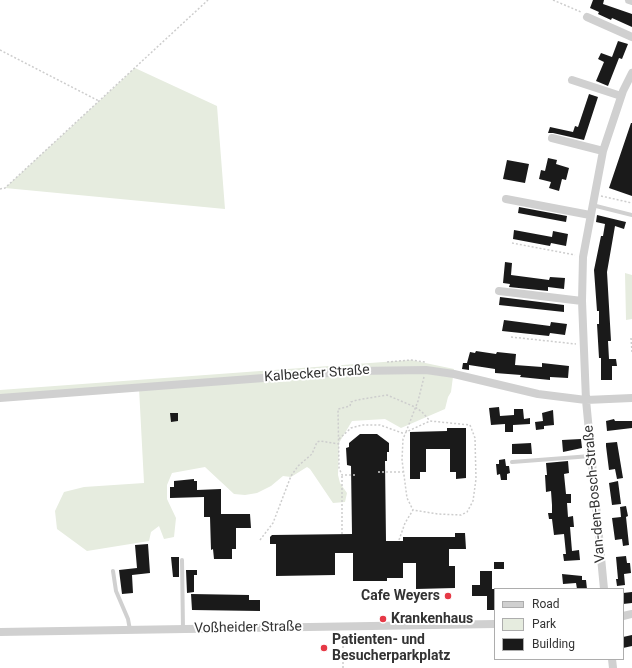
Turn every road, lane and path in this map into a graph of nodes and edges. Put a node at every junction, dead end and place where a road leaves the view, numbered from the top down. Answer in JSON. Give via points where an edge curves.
{"nodes":[{"id":1,"x":208,"y":0,"type":"edge"},
{"id":2,"x":553,"y":0,"type":"edge"},
{"id":3,"x":587,"y":17,"type":"joint"},
{"id":4,"x":632,"y":37,"type":"edge"},
{"id":5,"x":0,"y":50,"type":"edge"},
{"id":6,"x":632,"y":73,"type":"edge"},
{"id":7,"x":572,"y":80,"type":"dead end"},
{"id":8,"x":621,"y":96,"type":"junction"},
{"id":9,"x":99,"y":101,"type":"junction"},
{"id":10,"x":552,"y":138,"type":"dead end"},
{"id":11,"x":602,"y":151,"type":"junction"},
{"id":12,"x":0,"y":189,"type":"edge"},
{"id":13,"x":594,"y":193,"type":"junction"},
{"id":14,"x":506,"y":199,"type":"dead end"},
{"id":15,"x":632,"y":203,"type":"edge"},
{"id":16,"x":592,"y":205,"type":"junction"},
{"id":17,"x":590,"y":215,"type":"junction"},
{"id":18,"x":632,"y":215,"type":"edge"},
{"id":19,"x":512,"y":243,"type":"dead end"},
{"id":20,"x":583,"y":257,"type":"junction"},
{"id":21,"x":499,"y":292,"type":"dead end"},
{"id":22,"x":582,"y":301,"type":"junction"},
{"id":23,"x":511,"y":336,"type":"dead end"},
{"id":24,"x":631,"y":338,"type":"dead end"},
{"id":25,"x":584,"y":344,"type":"junction"},
{"id":26,"x":632,"y":352,"type":"edge"},
{"id":27,"x":426,"y":370,"type":"junction"},
{"id":28,"x":0,"y":398,"type":"edge"},
{"id":29,"x":632,"y":398,"type":"edge"},
{"id":30,"x":586,"y":400,"type":"junction"},
{"id":31,"x":415,"y":407,"type":"junction"},
{"id":32,"x":430,"y":422,"type":"junction"},
{"id":33,"x":405,"y":433,"type":"junction"},
{"id":34,"x":339,"y":439,"type":"junction"},
{"id":35,"x":339,"y":444,"type":"junction"},
{"id":36,"x":592,"y":456,"type":"junction"},
{"id":37,"x":512,"y":462,"type":"dead end"},
{"id":38,"x":378,"y":472,"type":"dead end"},
{"id":39,"x":405,"y":472,"type":"junction"},
{"id":40,"x":342,"y":475,"type":"junction"},
{"id":41,"x":355,"y":475,"type":"dead end"},
{"id":42,"x":413,"y":510,"type":"junction"},
{"id":43,"x":342,"y":534,"type":"dead end"},
{"id":44,"x":260,"y":540,"type":"dead end"},
{"id":45,"x":399,"y":540,"type":"dead end"},
{"id":46,"x":182,"y":560,"type":"dead end"},
{"id":47,"x":114,"y":571,"type":"dead end"},
{"id":48,"x":604,"y":588,"type":"edge"},
{"id":49,"x":494,"y":624,"type":"edge"},
{"id":50,"x":343,"y":627,"type":"junction"},
{"id":51,"x":183,"y":629,"type":"junction"},
{"id":52,"x":130,"y":630,"type":"junction"},
{"id":53,"x":0,"y":632,"type":"edge"},
{"id":54,"x":343,"y":668,"type":"edge"}],
"edges":[{"from":1,"to":9,"type":"path"},
{"from":2,"to":3,"type":"path","via":[[577,9]]},
{"from":3,"to":4,"type":"street"},
{"from":5,"to":9,"type":"path"},
{"from":6,"to":8,"type":"street","name":"Van-den-Bosch-Straße"},
{"from":7,"to":8,"type":"street"},
{"from":8,"to":11,"type":"street","name":"Van-den-Bosch-Straße"},
{"from":9,"to":12,"type":"path","via":[[5,188]]},
{"from":10,"to":11,"type":"street"},
{"from":11,"to":13,"type":"street","name":"Van-den-Bosch-Straße"},
{"from":13,"to":15,"type":"path"},
{"from":13,"to":16,"type":"street","name":"Van-den-Bosch-Straße"},
{"from":14,"to":17,"type":"street"},
{"from":16,"to":17,"type":"street","name":"Van-den-Bosch-Straße"},
{"from":16,"to":18,"type":"lane"},
{"from":17,"to":20,"type":"street","name":"Van-den-Bosch-Straße"},
{"from":19,"to":20,"type":"path"},
{"from":20,"to":22,"type":"street","name":"Van-den-Bosch-Straße"},
{"from":21,"to":22,"type":"street"},
{"from":22,"to":25,"type":"street","name":"Van-den-Bosch-Straße"},
{"from":23,"to":25,"type":"path"},
{"from":24,"to":26,"type":"path"},
{"from":25,"to":30,"type":"street","name":"Van-den-Bosch-Straße"},
{"from":27,"to":28,"type":"street","name":"Kalbecker Straße","via":[[356,371]]},
{"from":27,"to":30,"type":"street","name":"Kalbecker Straße","via":[[538,394]]},
{"from":27,"to":31,"type":"path"},
{"from":29,"to":30,"type":"street","name":"Kalbecker Straße"},
{"from":30,"to":36,"type":"street","name":"Van-den-Bosch-Straße"},
{"from":31,"to":32,"type":"path"},
{"from":31,"to":33,"type":"path"},
{"from":31,"to":34,"type":"path","via":[[387,395],[351,402],[350,406],[338,409]]},
{"from":32,"to":33,"type":"path"},
{"from":32,"to":42,"type":"path","via":[[468,424],[473,429],[476,479],[473,501],[467,512],[461,515]]},
{"from":33,"to":34,"type":"path","via":[[380,425],[362,425],[351,428]]},
{"from":33,"to":39,"type":"path","via":[[402,460]]},
{"from":34,"to":35,"type":"path"},
{"from":35,"to":40,"type":"path","via":[[339,468]]},
{"from":35,"to":44,"type":"path","via":[[317,442],[312,454],[291,476],[273,523]]},
{"from":36,"to":37,"type":"lane"},
{"from":36,"to":48,"type":"street","name":"Van-den-Bosch-Straße"},
{"from":38,"to":39,"type":"path"},
{"from":39,"to":42,"type":"path","via":[[407,498]]},
{"from":40,"to":41,"type":"path"},
{"from":40,"to":43,"type":"path"},
{"from":42,"to":45,"type":"path"},
{"from":46,"to":51,"type":"lane"},
{"from":47,"to":52,"type":"lane","via":[[116,591]]},
{"from":49,"to":50,"type":"street","name":"Voßheider Straße"},
{"from":50,"to":51,"type":"street","name":"Voßheider Straße"},
{"from":50,"to":54,"type":"path"},
{"from":51,"to":52,"type":"street","name":"Voßheider Straße"},
{"from":52,"to":53,"type":"street","name":"Voßheider Straße"}]}
